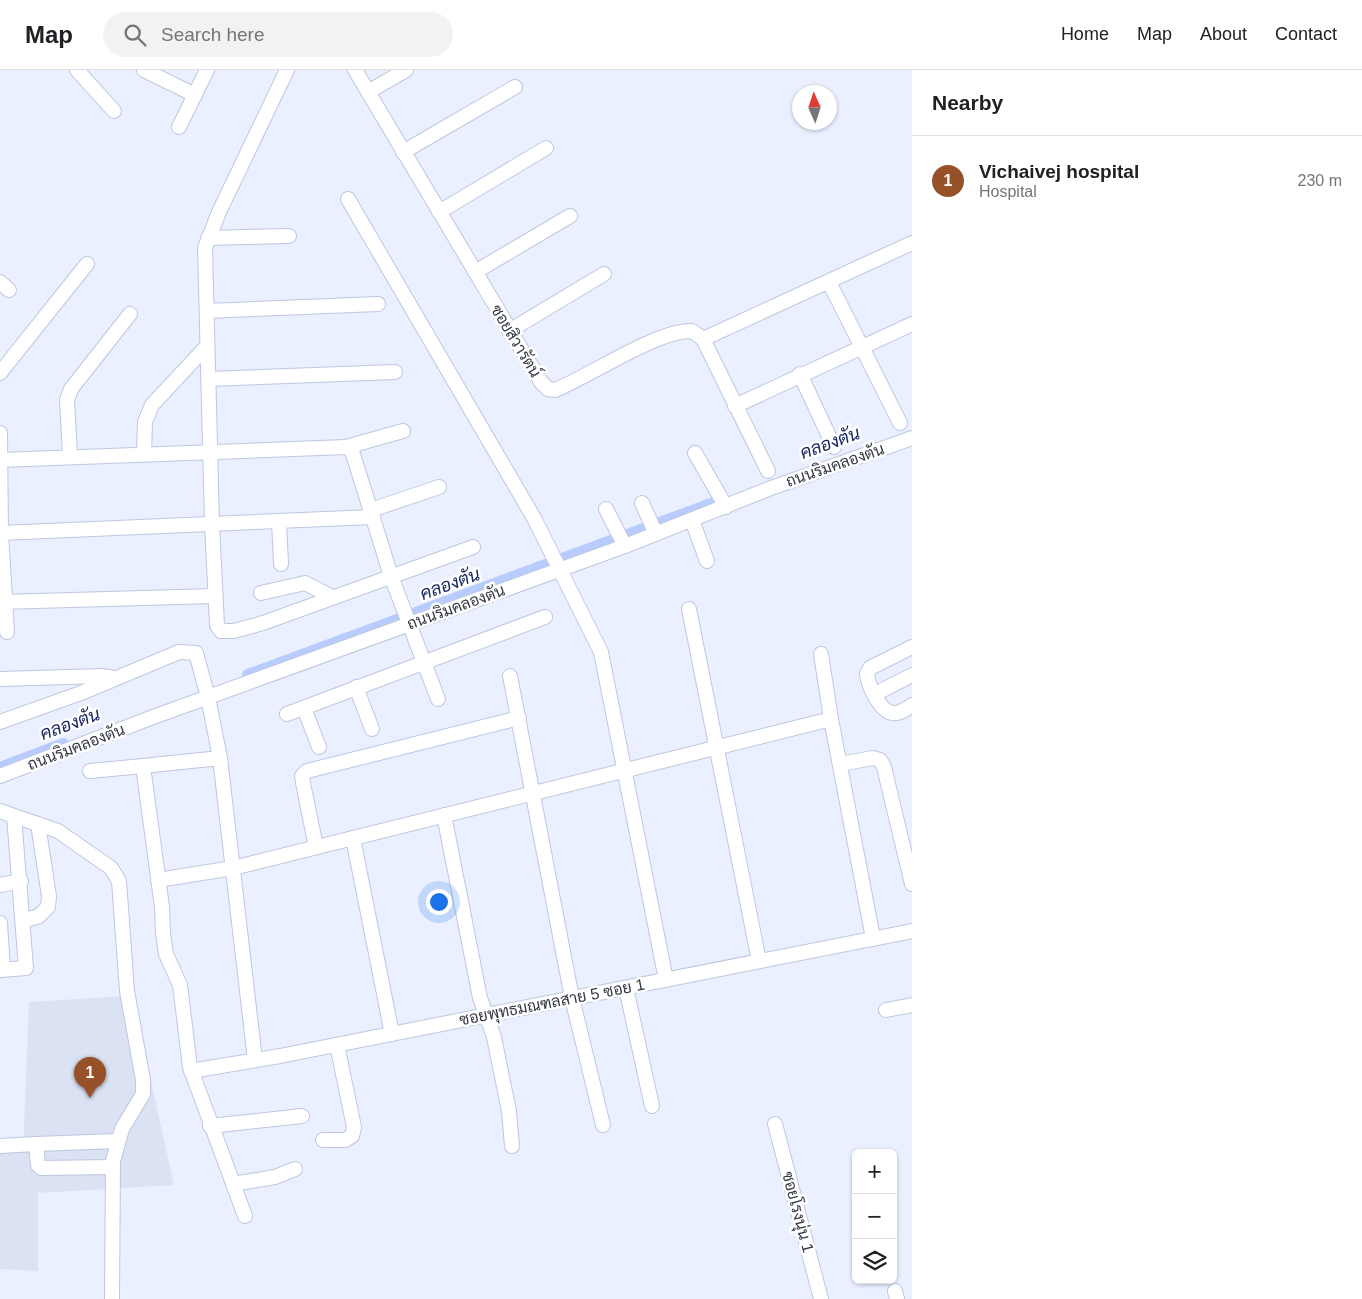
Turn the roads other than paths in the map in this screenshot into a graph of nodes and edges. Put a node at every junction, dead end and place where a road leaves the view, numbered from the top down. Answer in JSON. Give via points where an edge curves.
{"nodes":[{"id":1,"x":77,"y":70,"type":"edge"},
{"id":2,"x":144,"y":70,"type":"edge"},
{"id":3,"x":206,"y":70,"type":"edge"},
{"id":4,"x":287,"y":70,"type":"edge"},
{"id":5,"x":355,"y":70,"type":"edge"},
{"id":6,"x":406,"y":70,"type":"edge"},
{"id":7,"x":516,"y":87,"type":"dead end"},
{"id":8,"x":368,"y":92,"type":"junction"},
{"id":9,"x":195,"y":95,"type":"junction"},
{"id":10,"x":114,"y":111,"type":"dead end"},
{"id":11,"x":179,"y":127,"type":"dead end"},
{"id":12,"x":546,"y":148,"type":"dead end"},
{"id":13,"x":402,"y":152,"type":"junction"},
{"id":14,"x":348,"y":199,"type":"dead end"},
{"id":15,"x":439,"y":212,"type":"junction"},
{"id":16,"x":570,"y":216,"type":"dead end"},
{"id":17,"x":290,"y":236,"type":"dead end"},
{"id":18,"x":208,"y":238,"type":"junction"},
{"id":19,"x":912,"y":244,"type":"edge"},
{"id":20,"x":87,"y":264,"type":"dead end"},
{"id":21,"x":475,"y":272,"type":"junction"},
{"id":22,"x":604,"y":274,"type":"dead end"},
{"id":23,"x":829,"y":282,"type":"junction"},
{"id":24,"x":378,"y":304,"type":"dead end"},
{"id":25,"x":207,"y":311,"type":"junction"},
{"id":26,"x":130,"y":314,"type":"dead end"},
{"id":27,"x":912,"y":324,"type":"edge"},
{"id":28,"x":509,"y":331,"type":"junction"},
{"id":29,"x":703,"y":339,"type":"junction"},
{"id":30,"x":207,"y":346,"type":"junction"},
{"id":31,"x":862,"y":346,"type":"junction"},
{"id":32,"x":395,"y":372,"type":"dead end"},
{"id":33,"x":0,"y":373,"type":"edge"},
{"id":34,"x":800,"y":374,"type":"junction"},
{"id":35,"x":208,"y":379,"type":"junction"},
{"id":36,"x":735,"y":406,"type":"junction"},
{"id":37,"x":900,"y":423,"type":"dead end"},
{"id":38,"x":403,"y":431,"type":"dead end"},
{"id":39,"x":0,"y":433,"type":"edge"},
{"id":40,"x":912,"y":438,"type":"edge"},
{"id":41,"x":346,"y":447,"type":"junction"},
{"id":42,"x":834,"y":447,"type":"dead end"},
{"id":43,"x":210,"y":451,"type":"junction"},
{"id":44,"x":695,"y":453,"type":"dead end"},
{"id":45,"x":144,"y":454,"type":"junction"},
{"id":46,"x":70,"y":457,"type":"junction"},
{"id":47,"x":0,"y":460,"type":"edge"},
{"id":48,"x":768,"y":471,"type":"dead end"},
{"id":49,"x":439,"y":487,"type":"dead end"},
{"id":50,"x":723,"y":501,"type":"junction"},
{"id":51,"x":642,"y":503,"type":"dead end"},
{"id":52,"x":606,"y":509,"type":"dead end"},
{"id":53,"x":372,"y":514,"type":"junction"},
{"id":54,"x":692,"y":520,"type":"junction"},
{"id":55,"x":279,"y":522,"type":"junction"},
{"id":56,"x":212,"y":525,"type":"junction"},
{"id":57,"x":653,"y":527,"type":"junction"},
{"id":58,"x":1,"y":533,"type":"edge"},
{"id":59,"x":622,"y":539,"type":"junction"},
{"id":60,"x":472,"y":547,"type":"dead end"},
{"id":61,"x":707,"y":561,"type":"dead end"},
{"id":62,"x":555,"y":562,"type":"junction"},
{"id":63,"x":281,"y":564,"type":"dead end"},
{"id":64,"x":391,"y":576,"type":"junction"},
{"id":65,"x":261,"y":593,"type":"dead end"},
{"id":66,"x":214,"y":596,"type":"junction"},
{"id":67,"x":332,"y":597,"type":"junction"},
{"id":68,"x":2,"y":602,"type":"edge"},
{"id":69,"x":690,"y":609,"type":"dead end"},
{"id":70,"x":545,"y":617,"type":"dead end"},
{"id":71,"x":407,"y":620,"type":"junction"},
{"id":72,"x":7,"y":632,"type":"dead end"},
{"id":73,"x":912,"y":647,"type":"edge"},
{"id":74,"x":821,"y":654,"type":"dead end"},
{"id":75,"x":423,"y":662,"type":"junction"},
{"id":76,"x":912,"y":675,"type":"edge"},
{"id":77,"x":510,"y":676,"type":"dead end"},
{"id":78,"x":0,"y":679,"type":"edge"},
{"id":79,"x":117,"y":679,"type":"junction"},
{"id":80,"x":356,"y":688,"type":"junction"},
{"id":81,"x":874,"y":694,"type":"junction"},
{"id":82,"x":208,"y":695,"type":"junction"},
{"id":83,"x":438,"y":699,"type":"dead end"},
{"id":84,"x":912,"y":706,"type":"edge"},
{"id":85,"x":304,"y":708,"type":"junction"},
{"id":86,"x":287,"y":714,"type":"dead end"},
{"id":87,"x":519,"y":718,"type":"junction"},
{"id":88,"x":831,"y":719,"type":"junction"},
{"id":89,"x":0,"y":722,"type":"edge"},
{"id":90,"x":372,"y":729,"type":"dead end"},
{"id":91,"x":716,"y":746,"type":"junction"},
{"id":92,"x":319,"y":747,"type":"dead end"},
{"id":93,"x":220,"y":758,"type":"junction"},
{"id":94,"x":840,"y":764,"type":"junction"},
{"id":95,"x":143,"y":766,"type":"junction"},
{"id":96,"x":626,"y":769,"type":"junction"},
{"id":97,"x":90,"y":771,"type":"dead end"},
{"id":98,"x":0,"y":776,"type":"edge"},
{"id":99,"x":533,"y":792,"type":"junction"},
{"id":100,"x":0,"y":811,"type":"edge"},
{"id":101,"x":444,"y":815,"type":"junction"},
{"id":102,"x":14,"y":816,"type":"junction"},
{"id":103,"x":38,"y":824,"type":"junction"},
{"id":104,"x":353,"y":838,"type":"junction"},
{"id":105,"x":316,"y":847,"type":"junction"},
{"id":106,"x":233,"y":868,"type":"junction"},
{"id":107,"x":158,"y":880,"type":"junction"},
{"id":108,"x":21,"y":881,"type":"junction"},
{"id":109,"x":912,"y":884,"type":"edge"},
{"id":110,"x":0,"y":885,"type":"edge"},
{"id":111,"x":23,"y":921,"type":"junction"},
{"id":112,"x":0,"y":923,"type":"edge"},
{"id":113,"x":912,"y":931,"type":"edge"},
{"id":114,"x":873,"y":938,"type":"junction"},
{"id":115,"x":759,"y":961,"type":"junction"},
{"id":116,"x":1,"y":970,"type":"edge"},
{"id":117,"x":666,"y":980,"type":"junction"},
{"id":118,"x":626,"y":988,"type":"junction"},
{"id":119,"x":572,"y":998,"type":"junction"},
{"id":120,"x":912,"y":1006,"type":"edge"},
{"id":121,"x":886,"y":1010,"type":"dead end"},
{"id":122,"x":485,"y":1015,"type":"junction"},
{"id":123,"x":392,"y":1034,"type":"junction"},
{"id":124,"x":337,"y":1045,"type":"junction"},
{"id":125,"x":255,"y":1060,"type":"junction"},
{"id":126,"x":191,"y":1071,"type":"junction"},
{"id":127,"x":652,"y":1106,"type":"dead end"},
{"id":128,"x":302,"y":1116,"type":"dead end"},
{"id":129,"x":775,"y":1124,"type":"dead end"},
{"id":130,"x":603,"y":1125,"type":"dead end"},
{"id":131,"x":210,"y":1126,"type":"junction"},
{"id":132,"x":323,"y":1140,"type":"dead end"},
{"id":133,"x":118,"y":1141,"type":"junction"},
{"id":134,"x":36,"y":1144,"type":"junction"},
{"id":135,"x":0,"y":1146,"type":"edge"},
{"id":136,"x":512,"y":1146,"type":"dead end"},
{"id":137,"x":112,"y":1168,"type":"junction"},
{"id":138,"x":296,"y":1169,"type":"dead end"},
{"id":139,"x":233,"y":1184,"type":"junction"},
{"id":140,"x":246,"y":1216,"type":"dead end"},
{"id":141,"x":112,"y":1299,"type":"edge"},
{"id":142,"x":820,"y":1299,"type":"edge"}],
"edges":[{"from":1,"to":10,"type":"street"},
{"from":2,"to":9,"type":"street"},
{"from":3,"to":9,"type":"street"},
{"from":4,"to":18,"type":"street"},
{"from":5,"to":8,"type":"street","name":"ซอยสิวารัตน์"},
{"from":6,"to":8,"type":"street"},
{"from":7,"to":13,"type":"street"},
{"from":8,"to":13,"type":"street","name":"ซอยสิวารัตน์"},
{"from":9,"to":11,"type":"street"},
{"from":12,"to":15,"type":"street"},
{"from":13,"to":15,"type":"street","name":"ซอยสิวารัตน์"},
{"from":14,"to":62,"type":"street","via":[[498,453]]},
{"from":15,"to":21,"type":"street","name":"ซอยสิวารัตน์"},
{"from":16,"to":21,"type":"street"},
{"from":17,"to":18,"type":"street"},
{"from":18,"to":25,"type":"street","via":[[204,262]]},
{"from":19,"to":23,"type":"street"},
{"from":20,"to":33,"type":"street"},
{"from":21,"to":28,"type":"street","name":"ซอยสิวารัตน์"},
{"from":22,"to":28,"type":"street"},
{"from":23,"to":29,"type":"street"},
{"from":23,"to":31,"type":"street"},
{"from":24,"to":25,"type":"street"},
{"from":25,"to":30,"type":"street"},
{"from":26,"to":46,"type":"street","via":[[71,389],[67,400]]},
{"from":27,"to":31,"type":"street"},
{"from":28,"to":29,"type":"street","name":"ซอยสิวารัตน์","via":[[541,382],[548,389],[555,390],[675,334],[692,332]]},
{"from":29,"to":36,"type":"street"},
{"from":30,"to":35,"type":"street"},
{"from":30,"to":45,"type":"street","via":[[152,405],[145,422]]},
{"from":31,"to":34,"type":"street"},
{"from":31,"to":37,"type":"street"},
{"from":32,"to":35,"type":"street"},
{"from":34,"to":36,"type":"street"},
{"from":34,"to":42,"type":"street"},
{"from":35,"to":43,"type":"street"},
{"from":36,"to":48,"type":"street"},
{"from":38,"to":41,"type":"street"},
{"from":39,"to":47,"type":"street"},
{"from":40,"to":50,"type":"street","name":"ถนนริมคลองตัน","via":[[771,488]]},
{"from":41,"to":43,"type":"street"},
{"from":41,"to":53,"type":"street","via":[[352,451]]},
{"from":43,"to":45,"type":"street"},
{"from":43,"to":56,"type":"street"},
{"from":44,"to":50,"type":"street"},
{"from":45,"to":46,"type":"street"},
{"from":46,"to":47,"type":"street"},
{"from":47,"to":58,"type":"street"},
{"from":49,"to":53,"type":"street"},
{"from":50,"to":54,"type":"street","name":"ถนนริมคลองตัน"},
{"from":51,"to":57,"type":"street"},
{"from":52,"to":59,"type":"street"},
{"from":53,"to":55,"type":"street"},
{"from":53,"to":64,"type":"street"},
{"from":54,"to":57,"type":"street","name":"ถนนริมคลองตัน"},
{"from":54,"to":61,"type":"street"},
{"from":55,"to":56,"type":"street"},
{"from":55,"to":63,"type":"street"},
{"from":56,"to":58,"type":"street"},
{"from":56,"to":66,"type":"street"},
{"from":57,"to":59,"type":"street","name":"ถนนริมคลองตัน"},
{"from":58,"to":68,"type":"street"},
{"from":59,"to":62,"type":"street","name":"ถนนริมคลองตัน"},
{"from":60,"to":64,"type":"street"},
{"from":62,"to":71,"type":"street","name":"ถนนริมคลองตัน"},
{"from":62,"to":96,"type":"street","via":[[601,652]]},
{"from":64,"to":67,"type":"street"},
{"from":64,"to":71,"type":"street"},
{"from":65,"to":67,"type":"street","via":[[305,583]]},
{"from":66,"to":67,"type":"street","via":[[217,625],[221,631],[263,623]]},
{"from":66,"to":68,"type":"street"},
{"from":68,"to":72,"type":"street"},
{"from":69,"to":91,"type":"street"},
{"from":70,"to":75,"type":"street"},
{"from":71,"to":75,"type":"street"},
{"from":71,"to":82,"type":"street","name":"ถนนริมคลองตัน"},
{"from":73,"to":81,"type":"street","via":[[870,668],[867,674]]},
{"from":74,"to":88,"type":"street"},
{"from":75,"to":80,"type":"street"},
{"from":75,"to":83,"type":"street"},
{"from":76,"to":81,"type":"street"},
{"from":77,"to":87,"type":"street"},
{"from":78,"to":79,"type":"street","via":[[102,676]]},
{"from":79,"to":82,"type":"street","via":[[188,651],[196,653]]},
{"from":79,"to":89,"type":"street"},
{"from":80,"to":85,"type":"street"},
{"from":80,"to":90,"type":"street"},
{"from":81,"to":84,"type":"street","via":[[890,713]]},
{"from":82,"to":93,"type":"street"},
{"from":82,"to":98,"type":"street","name":"ถนนริมคลองตัน"},
{"from":85,"to":86,"type":"street"},
{"from":85,"to":92,"type":"street"},
{"from":87,"to":99,"type":"street"},
{"from":87,"to":105,"type":"street","via":[[307,771],[302,776]]},
{"from":88,"to":91,"type":"street"},
{"from":88,"to":94,"type":"street"},
{"from":91,"to":96,"type":"street"},
{"from":91,"to":115,"type":"street"},
{"from":93,"to":95,"type":"street"},
{"from":93,"to":106,"type":"street"},
{"from":94,"to":109,"type":"street","via":[[873,758],[880,760]]},
{"from":94,"to":114,"type":"street"},
{"from":95,"to":97,"type":"street"},
{"from":95,"to":107,"type":"street"},
{"from":96,"to":99,"type":"street"},
{"from":96,"to":117,"type":"street"},
{"from":99,"to":101,"type":"street"},
{"from":99,"to":119,"type":"street"},
{"from":100,"to":102,"type":"street"},
{"from":101,"to":104,"type":"street"},
{"from":101,"to":122,"type":"street"},
{"from":102,"to":103,"type":"street"},
{"from":102,"to":108,"type":"street"},
{"from":103,"to":111,"type":"street","via":[[48,907],[39,916]]},
{"from":103,"to":133,"type":"street","via":[[58,831],[111,868],[118,881],[127,991],[143,1094]]},
{"from":104,"to":105,"type":"street"},
{"from":104,"to":123,"type":"street"},
{"from":105,"to":106,"type":"street"},
{"from":106,"to":107,"type":"street"},
{"from":106,"to":125,"type":"street"},
{"from":107,"to":126,"type":"street","via":[[166,954],[180,985]]},
{"from":108,"to":110,"type":"street"},
{"from":108,"to":111,"type":"street"},
{"from":111,"to":116,"type":"street","via":[[26,968]]},
{"from":112,"to":116,"type":"street"},
{"from":113,"to":114,"type":"street","name":"ซอยพุทธมณฑลสาย 5 ซอย 1"},
{"from":114,"to":115,"type":"street","name":"ซอยพุทธมณฑลสาย 5 ซอย 1"},
{"from":115,"to":117,"type":"street","name":"ซอยพุทธมณฑลสาย 5 ซอย 1"},
{"from":117,"to":118,"type":"street","name":"ซอยพุทธมณฑลสาย 5 ซอย 1"},
{"from":118,"to":119,"type":"street","name":"ซอยพุทธมณฑลสาย 5 ซอย 1"},
{"from":118,"to":127,"type":"street"},
{"from":119,"to":122,"type":"street","name":"ซอยพุทธมณฑลสาย 5 ซอย 1"},
{"from":119,"to":130,"type":"street"},
{"from":120,"to":121,"type":"street"},
{"from":122,"to":123,"type":"street","name":"ซอยพุทธมณฑลสาย 5 ซอย 1"},
{"from":122,"to":136,"type":"street","via":[[499,1061]]},
{"from":123,"to":124,"type":"street","name":"ซอยพุทธมณฑลสาย 5 ซอย 1"},
{"from":124,"to":125,"type":"street","name":"ซอยพุทธมณฑลสาย 5 ซอย 1"},
{"from":124,"to":132,"type":"street","via":[[354,1127],[352,1136],[345,1140]]},
{"from":125,"to":126,"type":"street","name":"ซอยพุทธมณฑลสาย 5 ซอย 1"},
{"from":126,"to":131,"type":"street"},
{"from":128,"to":131,"type":"street"},
{"from":129,"to":142,"type":"street","name":"ซอยโรงนุ่น 1"},
{"from":131,"to":139,"type":"street"},
{"from":133,"to":134,"type":"street"},
{"from":133,"to":137,"type":"street"},
{"from":134,"to":135,"type":"street"},
{"from":134,"to":137,"type":"street","via":[[41,1168]]},
{"from":137,"to":141,"type":"street"},
{"from":138,"to":139,"type":"street","via":[[275,1177]]},
{"from":139,"to":140,"type":"street"}]}
